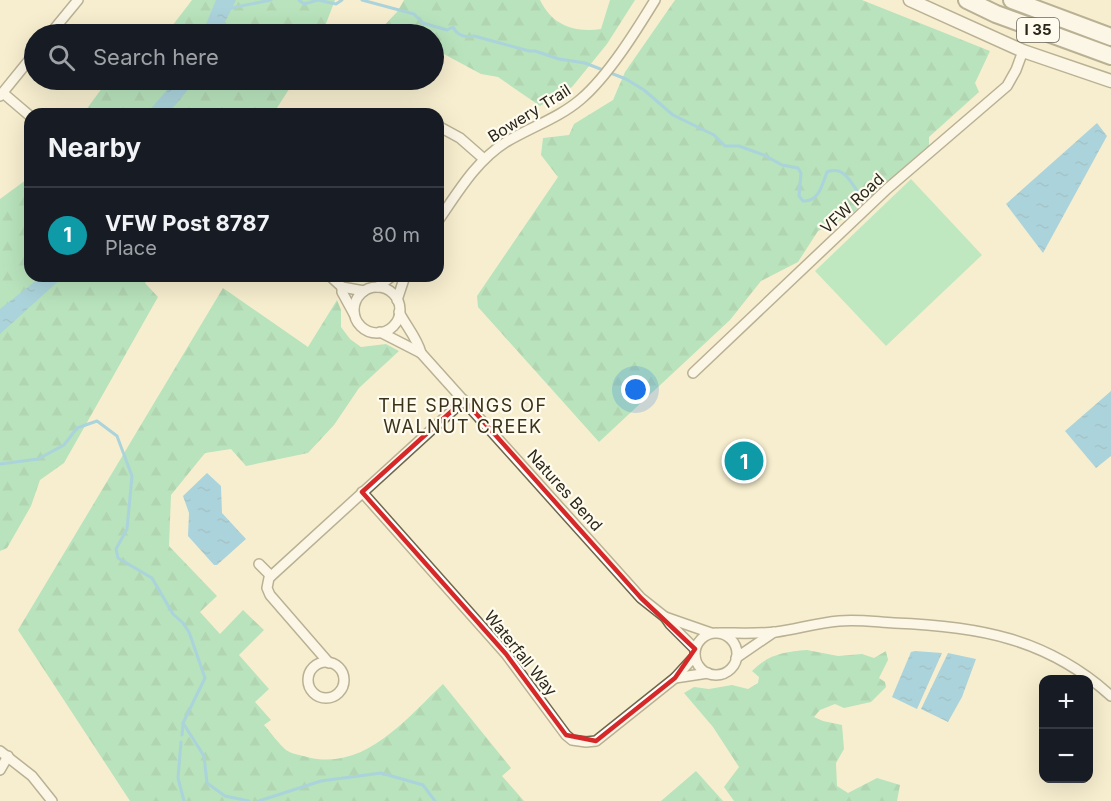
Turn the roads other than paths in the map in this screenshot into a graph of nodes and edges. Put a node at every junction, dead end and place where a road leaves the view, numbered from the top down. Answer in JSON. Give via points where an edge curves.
{"nodes":[{"id":1,"x":78,"y":0,"type":"edge"},
{"id":2,"x":654,"y":0,"type":"edge"},
{"id":3,"x":910,"y":0,"type":"edge"},
{"id":4,"x":967,"y":0,"type":"edge"},
{"id":5,"x":1012,"y":0,"type":"edge"},
{"id":6,"x":58,"y":24,"type":"edge"},
{"id":7,"x":1111,"y":37,"type":"edge"},
{"id":8,"x":1023,"y":51,"type":"junction"},
{"id":9,"x":1111,"y":56,"type":"edge"},
{"id":10,"x":24,"y":66,"type":"edge"},
{"id":11,"x":1111,"y":81,"type":"edge"},
{"id":12,"x":1,"y":94,"type":"edge"},
{"id":13,"x":24,"y":111,"type":"edge"},
{"id":14,"x":444,"y":129,"type":"edge"},
{"id":15,"x":484,"y":159,"type":"junction"},
{"id":16,"x":444,"y":212,"type":"edge"},
{"id":17,"x":337,"y":282,"type":"edge"},
{"id":18,"x":384,"y":282,"type":"edge"},
{"id":19,"x":403,"y":282,"type":"edge"},
{"id":20,"x":342,"y":287,"type":"junction"},
{"id":21,"x":378,"y":287,"type":"junction"},
{"id":22,"x":364,"y":291,"type":"junction"},
{"id":23,"x":397,"y":300,"type":"junction"},
{"id":24,"x":399,"y":312,"type":"junction"},
{"id":25,"x":354,"y":314,"type":"junction"},
{"id":26,"x":380,"y":332,"type":"junction"},
{"id":27,"x":421,"y":353,"type":"junction"},
{"id":28,"x":693,"y":373,"type":"dead end"},
{"id":29,"x":464,"y":400,"type":"junction"},
{"id":30,"x":362,"y":492,"type":"junction"},
{"id":31,"x":259,"y":564,"type":"dead end"},
{"id":32,"x":271,"y":576,"type":"junction"},
{"id":33,"x":665,"y":617,"type":"junction"},
{"id":34,"x":774,"y":632,"type":"junction"},
{"id":35,"x":716,"y":633,"type":"junction"},
{"id":36,"x":695,"y":652,"type":"junction"},
{"id":37,"x":736,"y":658,"type":"junction"},
{"id":38,"x":329,"y":663,"type":"dead end"},
{"id":39,"x":708,"y":673,"type":"junction"},
{"id":40,"x":675,"y":678,"type":"junction"},
{"id":41,"x":1111,"y":696,"type":"edge"},
{"id":42,"x":4,"y":754,"type":"edge"},
{"id":43,"x":0,"y":770,"type":"edge"},
{"id":44,"x":52,"y":801,"type":"edge"}],
"edges":[{"from":1,"to":6,"type":"street"},
{"from":2,"to":15,"type":"street","name":"Bowery Trail","via":[[586,94]]},
{"from":3,"to":8,"type":"main road"},
{"from":4,"to":9,"type":"highway","number":"I 35"},
{"from":5,"to":7,"type":"highway","number":"I 35"},
{"from":8,"to":11,"type":"main road"},
{"from":8,"to":28,"type":"street","name":"VFW Road","via":[[1007,86],[887,189]]},
{"from":10,"to":12,"type":"street"},
{"from":12,"to":13,"type":"street"},
{"from":14,"to":15,"type":"street"},
{"from":15,"to":16,"type":"street","name":"Bowery Trail"},
{"from":17,"to":20,"type":"street"},
{"from":18,"to":21,"type":"street"},
{"from":19,"to":23,"type":"street"},
{"from":20,"to":22,"type":"street"},
{"from":20,"to":25,"type":"street"},
{"from":21,"to":22,"type":"street"},
{"from":21,"to":23,"type":"street","via":[[390,291]]},
{"from":22,"to":25,"type":"street","via":[[355,301]]},
{"from":23,"to":24,"type":"street"},
{"from":24,"to":26,"type":"street","via":[[392,326]]},
{"from":24,"to":27,"type":"street","name":"Natures Bend"},
{"from":25,"to":26,"type":"street","via":[[364,329]]},
{"from":26,"to":27,"type":"street","name":"Natures Bend"},
{"from":27,"to":29,"type":"street","name":"Natures Bend"},
{"from":29,"to":30,"type":"street"},
{"from":29,"to":33,"type":"street","name":"Natures Bend","via":[[641,598]]},
{"from":30,"to":32,"type":"street"},
{"from":30,"to":40,"type":"street","name":"Waterfall Way","via":[[506,654],[572,740],[596,741]]},
{"from":31,"to":32,"type":"street"},
{"from":32,"to":38,"type":"street","via":[[267,583],[270,595]]},
{"from":33,"to":35,"type":"street","name":"Natures Bend"},
{"from":33,"to":36,"type":"street","name":"Natures Bend"},
{"from":34,"to":35,"type":"street","name":"Natures Bend"},
{"from":34,"to":37,"type":"street","name":"Natures Bend"},
{"from":34,"to":41,"type":"street","name":"Natures Bend","via":[[842,621],[937,624],[977,630],[1008,637],[1044,652],[1074,668]]},
{"from":35,"to":36,"type":"street","via":[[702,638]]},
{"from":35,"to":37,"type":"street","via":[[733,642]]},
{"from":36,"to":39,"type":"street","via":[[700,668]]},
{"from":36,"to":40,"type":"street","name":"Waterfall Way"},
{"from":37,"to":39,"type":"street","via":[[725,673]]},
{"from":39,"to":40,"type":"street","name":"Waterfall Way"},
{"from":42,"to":43,"type":"street"},
{"from":42,"to":44,"type":"street","via":[[32,776]]}]}
